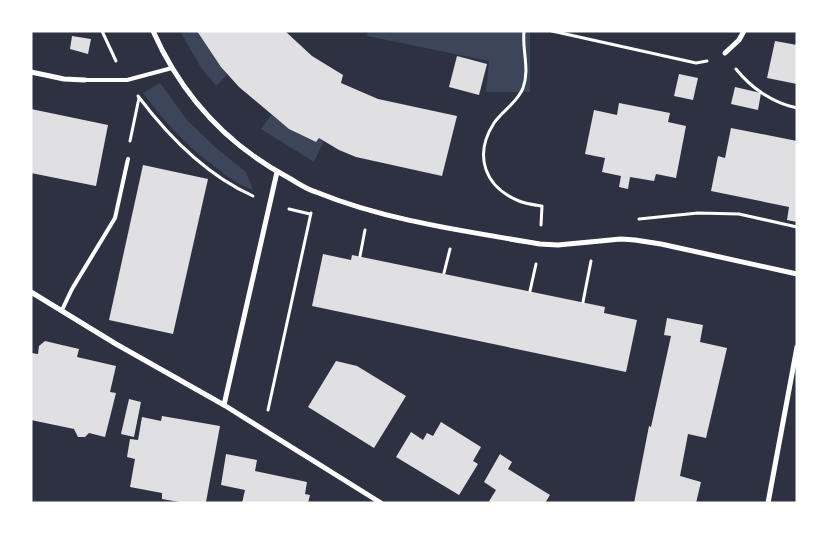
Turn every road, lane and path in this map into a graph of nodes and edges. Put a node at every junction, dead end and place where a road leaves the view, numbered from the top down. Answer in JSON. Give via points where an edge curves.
{"nodes":[{"id":1,"x":102,"y":31,"type":"edge"},
{"id":2,"x":153,"y":31,"type":"edge"},
{"id":3,"x":524,"y":31,"type":"edge"},
{"id":4,"x":552,"y":31,"type":"edge"},
{"id":5,"x":744,"y":31,"type":"edge"},
{"id":6,"x":558,"y":32,"type":"edge"},
{"id":7,"x":725,"y":53,"type":"junction"},
{"id":8,"x":172,"y":68,"type":"junction"},
{"id":9,"x":31,"y":72,"type":"edge"},
{"id":10,"x":85,"y":80,"type":"joint"},
{"id":11,"x":126,"y":80,"type":"junction"},
{"id":12,"x":140,"y":98,"type":"junction"},
{"id":13,"x":797,"y":108,"type":"edge"},
{"id":14,"x":128,"y":159,"type":"joint"},
{"id":15,"x":277,"y":172,"type":"junction"},
{"id":16,"x":315,"y":192,"type":"junction"},
{"id":17,"x":270,"y":204,"type":"junction"},
{"id":18,"x":370,"y":210,"type":"junction"},
{"id":19,"x":310,"y":214,"type":"junction"},
{"id":20,"x":632,"y":219,"type":"dead end"},
{"id":21,"x":549,"y":227,"type":"dead end"},
{"id":22,"x":797,"y":227,"type":"edge"},
{"id":23,"x":594,"y":241,"type":"junction"},
{"id":24,"x":540,"y":244,"type":"junction"},
{"id":25,"x":360,"y":256,"type":"dead end"},
{"id":26,"x":797,"y":274,"type":"edge"},
{"id":27,"x":530,"y":291,"type":"dead end"},
{"id":28,"x":31,"y":292,"type":"edge"},
{"id":29,"x":582,"y":302,"type":"dead end"},
{"id":30,"x":62,"y":310,"type":"junction"},
{"id":31,"x":797,"y":347,"type":"edge"},
{"id":32,"x":224,"y":405,"type":"junction"},
{"id":33,"x":263,"y":430,"type":"junction"},
{"id":34,"x":381,"y":503,"type":"edge"},
{"id":35,"x":768,"y":503,"type":"edge"}],
"edges":[{"from":1,"to":11,"type":"path"},
{"from":2,"to":8,"type":"street"},
{"from":3,"to":21,"type":"path","via":[[523,51],[527,67],[524,84],[487,135],[484,160],[486,172],[505,194],[520,202],[542,206],[541,228]]},
{"from":4,"to":6,"type":"path"},
{"from":5,"to":7,"type":"street"},
{"from":6,"to":7,"type":"path","via":[[696,63]]},
{"from":7,"to":13,"type":"path","via":[[747,82],[781,104]]},
{"from":8,"to":11,"type":"lane"},
{"from":8,"to":15,"type":"street","via":[[187,92],[216,125]]},
{"from":9,"to":10,"type":"street"},
{"from":10,"to":11,"type":"lane"},
{"from":11,"to":12,"type":"path"},
{"from":12,"to":14,"type":"path","via":[[130,135]]},
{"from":12,"to":17,"type":"path","via":[[188,152],[246,193]]},
{"from":14,"to":30,"type":"lane","via":[[115,218]]},
{"from":15,"to":16,"type":"street"},
{"from":15,"to":17,"type":"street"},
{"from":16,"to":18,"type":"street"},
{"from":16,"to":19,"type":"path"},
{"from":17,"to":19,"type":"path"},
{"from":17,"to":32,"type":"street"},
{"from":18,"to":24,"type":"street","via":[[440,227]]},
{"from":18,"to":25,"type":"path"},
{"from":19,"to":33,"type":"path"},
{"from":20,"to":22,"type":"path","via":[[698,213],[739,214]]},
{"from":23,"to":24,"type":"street"},
{"from":23,"to":26,"type":"street","via":[[621,239],[661,244]]},
{"from":23,"to":29,"type":"path"},
{"from":24,"to":27,"type":"path"},
{"from":28,"to":30,"type":"street"},
{"from":30,"to":32,"type":"street"},
{"from":31,"to":35,"type":"street"},
{"from":32,"to":33,"type":"street"},
{"from":33,"to":34,"type":"street"}]}
